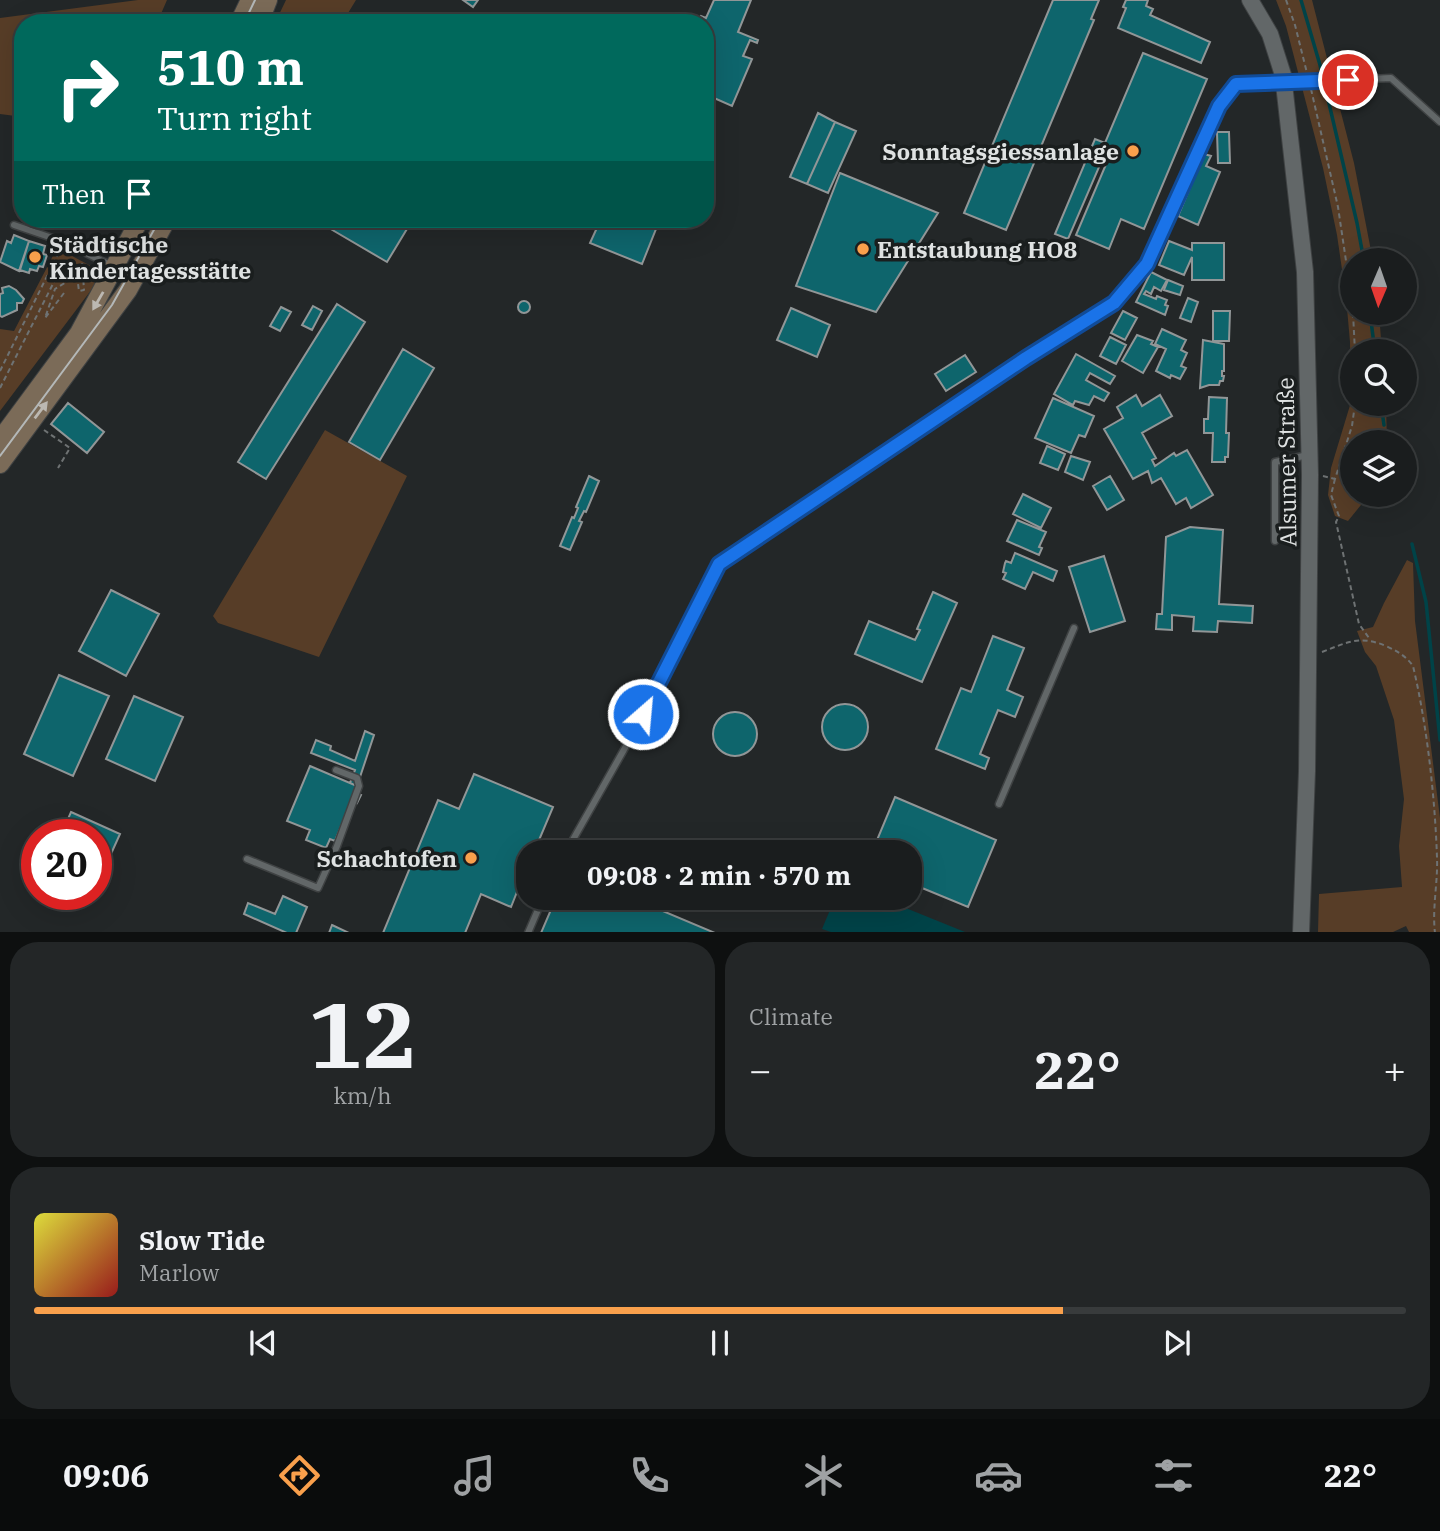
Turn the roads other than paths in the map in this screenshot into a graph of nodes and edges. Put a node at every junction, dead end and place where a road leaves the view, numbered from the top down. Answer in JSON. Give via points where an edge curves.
{"nodes":[{"id":1,"x":1250,"y":0,"type":"edge"},
{"id":2,"x":1440,"y":122,"type":"edge"},
{"id":3,"x":23,"y":228,"type":"edge"},
{"id":4,"x":136,"y":228,"type":"edge"},
{"id":5,"x":162,"y":228,"type":"edge"},
{"id":6,"x":116,"y":267,"type":"junction"},
{"id":7,"x":0,"y":440,"type":"edge"},
{"id":8,"x":1310,"y":455,"type":"junction"},
{"id":9,"x":0,"y":464,"type":"edge"},
{"id":10,"x":1275,"y":541,"type":"dead end"},
{"id":11,"x":1073,"y":628,"type":"dead end"},
{"id":12,"x":336,"y":769,"type":"dead end"},
{"id":13,"x":999,"y":804,"type":"dead end"},
{"id":14,"x":573,"y":840,"type":"edge"},
{"id":15,"x":247,"y":859,"type":"dead end"},
{"id":16,"x":538,"y":910,"type":"edge"},
{"id":17,"x":528,"y":932,"type":"edge"},
{"id":18,"x":1301,"y":932,"type":"edge"}],
"edges":[{"from":1,"to":8,"type":"street","name":"Alsumer Straße","via":[[1270,34],[1284,85],[1305,272]]},
{"from":2,"to":14,"type":"lane","bridge":true,"via":[[1391,78],[1236,84],[1219,106],[1147,264],[1114,303],[719,564]]},
{"from":3,"to":6,"type":"lane"},
{"from":4,"to":6,"type":"main road"},
{"from":9,"to":5,"type":"main road","one_way":true,"via":[[128,290]]},
{"from":6,"to":7,"type":"main road","one_way":true,"via":[[79,333]]},
{"from":8,"to":10,"type":"lane","via":[[1275,462]]},
{"from":8,"to":18,"type":"street","name":"Alsumer Straße"},
{"from":11,"to":13,"type":"lane"},
{"from":12,"to":15,"type":"lane","via":[[357,778],[359,786],[318,888]]},
{"from":16,"to":17,"type":"lane"}]}
